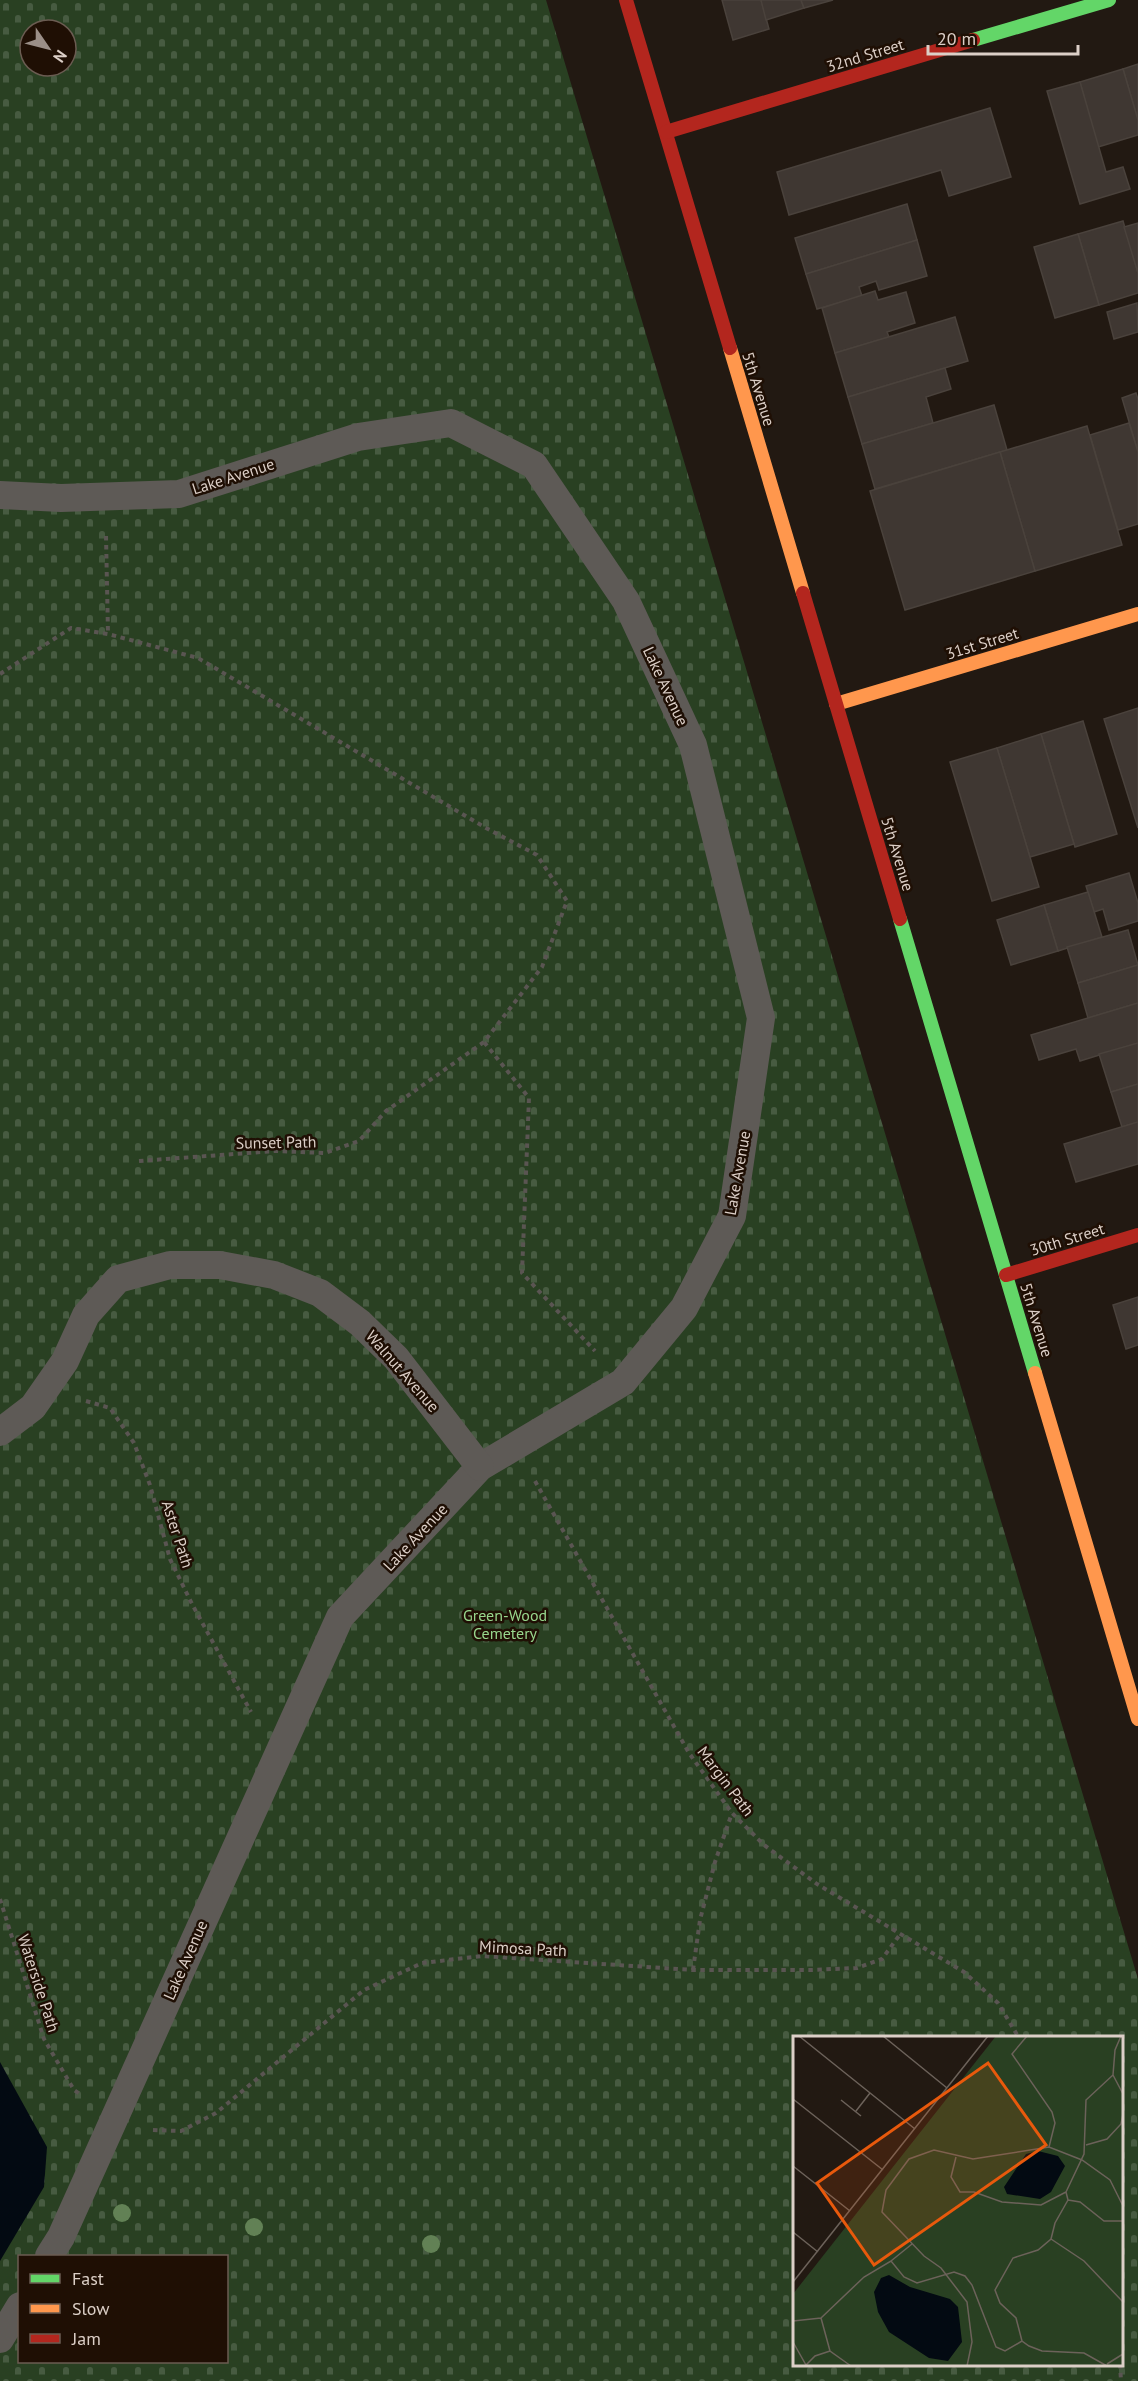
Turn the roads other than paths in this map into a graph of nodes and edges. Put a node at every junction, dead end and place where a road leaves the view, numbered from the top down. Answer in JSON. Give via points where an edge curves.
{"nodes":[{"id":1,"x":626,"y":0,"type":"edge"},
{"id":2,"x":1109,"y":0,"type":"edge"},
{"id":3,"x":666,"y":132,"type":"junction"},
{"id":4,"x":0,"y":495,"type":"edge"},
{"id":5,"x":1138,"y":614,"type":"edge"},
{"id":6,"x":836,"y":704,"type":"junction"},
{"id":7,"x":1138,"y":1236,"type":"edge"},
{"id":8,"x":1006,"y":1275,"type":"junction"},
{"id":9,"x":0,"y":1432,"type":"edge"},
{"id":10,"x":480,"y":1467,"type":"junction"},
{"id":11,"x":1138,"y":1719,"type":"edge"},
{"id":12,"x":50,"y":2255,"type":"edge"},
{"id":13,"x":18,"y":2309,"type":"edge"},
{"id":14,"x":0,"y":2339,"type":"edge"}],
"edges":[{"from":1,"to":3,"type":"street","name":"5th Avenue"},
{"from":2,"to":3,"type":"street","name":"32nd Street"},
{"from":3,"to":6,"type":"street","name":"5th Avenue"},
{"from":4,"to":10,"type":"lane","name":"Lake Avenue","via":[[61,498],[179,494],[358,437],[451,423],[534,465],[627,601],[693,745],[761,1018],[732,1216],[684,1308],[623,1382]]},
{"from":5,"to":6,"type":"street","name":"31st Street"},
{"from":6,"to":8,"type":"street","name":"5th Avenue"},
{"from":7,"to":8,"type":"street","name":"30th Street"},
{"from":8,"to":11,"type":"street","name":"5th Avenue"},
{"from":9,"to":10,"type":"lane","name":"Walnut Avenue","via":[[33,1407],[65,1361],[86,1315],[118,1279],[170,1265],[220,1265],[274,1275],[320,1293],[360,1323],[396,1358]]},
{"from":10,"to":12,"type":"lane","name":"Lake Avenue","via":[[340,1617]]},
{"from":13,"to":14,"type":"lane"}]}
